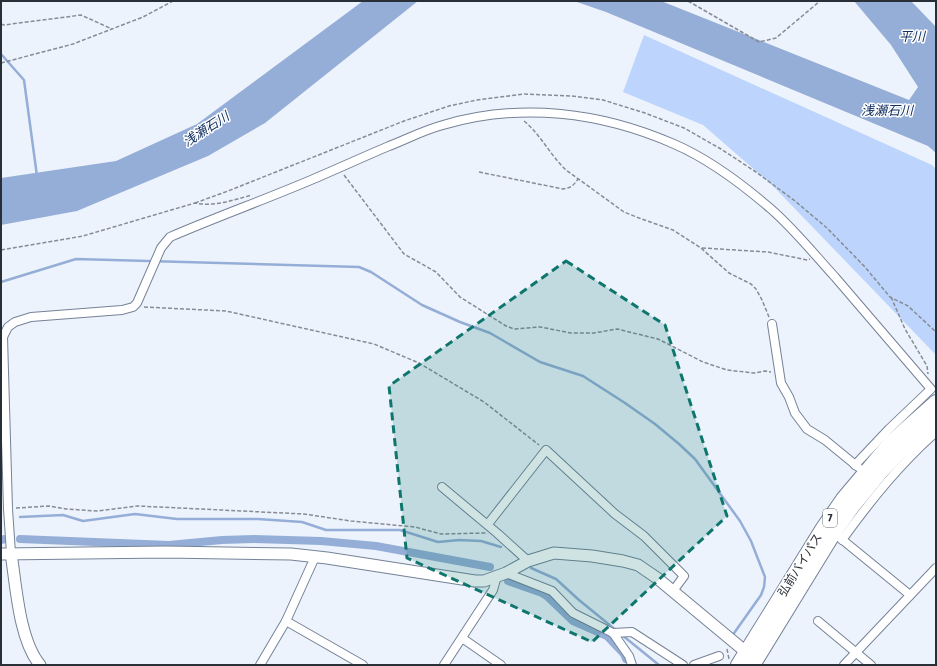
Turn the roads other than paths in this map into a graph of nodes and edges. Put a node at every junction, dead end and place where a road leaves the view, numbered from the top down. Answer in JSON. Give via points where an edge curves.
{"nodes":[{"id":1,"x":772,"y":324,"type":"road end"},
{"id":2,"x":933,"y":396,"type":"edge"},
{"id":3,"x":936,"y":418,"type":"edge"},
{"id":4,"x":936,"y":432,"type":"edge"},
{"id":5,"x":865,"y":473,"type":"junction"},
{"id":6,"x":442,"y":487,"type":"dead end"},
{"id":7,"x":488,"y":524,"type":"junction"},
{"id":8,"x":838,"y":536,"type":"junction"},
{"id":9,"x":6,"y":553,"type":"edge"},
{"id":10,"x":315,"y":557,"type":"junction"},
{"id":11,"x":528,"y":561,"type":"junction"},
{"id":12,"x":936,"y":568,"type":"edge"},
{"id":13,"x":501,"y":575,"type":"junction"},
{"id":14,"x":673,"y":591,"type":"junction"},
{"id":15,"x":910,"y":595,"type":"junction"},
{"id":16,"x":286,"y":621,"type":"junction"},
{"id":17,"x":818,"y":621,"type":"dead end"},
{"id":18,"x":613,"y":633,"type":"junction"},
{"id":19,"x":462,"y":638,"type":"junction"},
{"id":20,"x":856,"y":652,"type":"junction"},
{"id":21,"x":718,"y":656,"type":"dead end"},
{"id":22,"x":753,"y":661,"type":"edge"},
{"id":23,"x":40,"y":665,"type":"edge"},
{"id":24,"x":260,"y":665,"type":"edge"},
{"id":25,"x":363,"y":665,"type":"edge"},
{"id":26,"x":444,"y":665,"type":"edge"},
{"id":27,"x":501,"y":665,"type":"edge"},
{"id":28,"x":632,"y":665,"type":"edge"},
{"id":29,"x":683,"y":665,"type":"edge"},
{"id":30,"x":694,"y":665,"type":"edge"},
{"id":31,"x":738,"y":665,"type":"edge"},
{"id":32,"x":844,"y":665,"type":"edge"},
{"id":33,"x":871,"y":665,"type":"edge"}],
"edges":[{"from":1,"to":5,"type":"street","via":[[781,383],[795,413],[807,429],[825,440]]},
{"from":2,"to":5,"type":"highway","name":"弘前バイパス","number":"7"},
{"from":2,"to":9,"type":"street","via":[[788,226],[750,191],[700,157],[676,144],[618,123],[594,118],[543,112],[483,116],[442,125],[170,237],[161,248],[133,307],[31,317],[8,327],[3,337],[8,509]]},
{"from":3,"to":5,"type":"highway","name":"弘前バイパス","number":"7","via":[[901,451]]},
{"from":4,"to":8,"type":"street","via":[[897,469]]},
{"from":5,"to":8,"type":"highway","name":"弘前バイパス","number":"7"},
{"from":5,"to":22,"type":"highway","name":"弘前バイパス","number":"7","via":[[823,528]]},
{"from":6,"to":7,"type":"street"},
{"from":7,"to":11,"type":"street"},
{"from":7,"to":14,"type":"street","via":[[546,450],[615,514],[644,536],[684,576]]},
{"from":8,"to":15,"type":"street"},
{"from":8,"to":22,"type":"highway","name":"弘前バイパス","number":"7"},
{"from":9,"to":10,"type":"street","via":[[166,552],[291,554]]},
{"from":9,"to":23,"type":"street","via":[[28,645]]},
{"from":10,"to":13,"type":"street","via":[[460,580],[484,581]]},
{"from":10,"to":16,"type":"street"},
{"from":11,"to":13,"type":"street"},
{"from":11,"to":14,"type":"street","via":[[554,553],[623,561],[638,565]]},
{"from":12,"to":15,"type":"street"},
{"from":13,"to":18,"type":"street","via":[[552,591],[573,613]]},
{"from":13,"to":19,"type":"street"},
{"from":14,"to":22,"type":"street"},
{"from":15,"to":20,"type":"street"},
{"from":16,"to":24,"type":"street"},
{"from":16,"to":25,"type":"street"},
{"from":17,"to":20,"type":"street"},
{"from":18,"to":28,"type":"street","via":[[629,656]]},
{"from":18,"to":29,"type":"street","via":[[632,632]]},
{"from":19,"to":26,"type":"street"},
{"from":19,"to":27,"type":"street"},
{"from":20,"to":32,"type":"street"},
{"from":20,"to":33,"type":"street"},
{"from":21,"to":30,"type":"street"},
{"from":22,"to":31,"type":"highway","name":"弘前バイパス","number":"7"}]}
